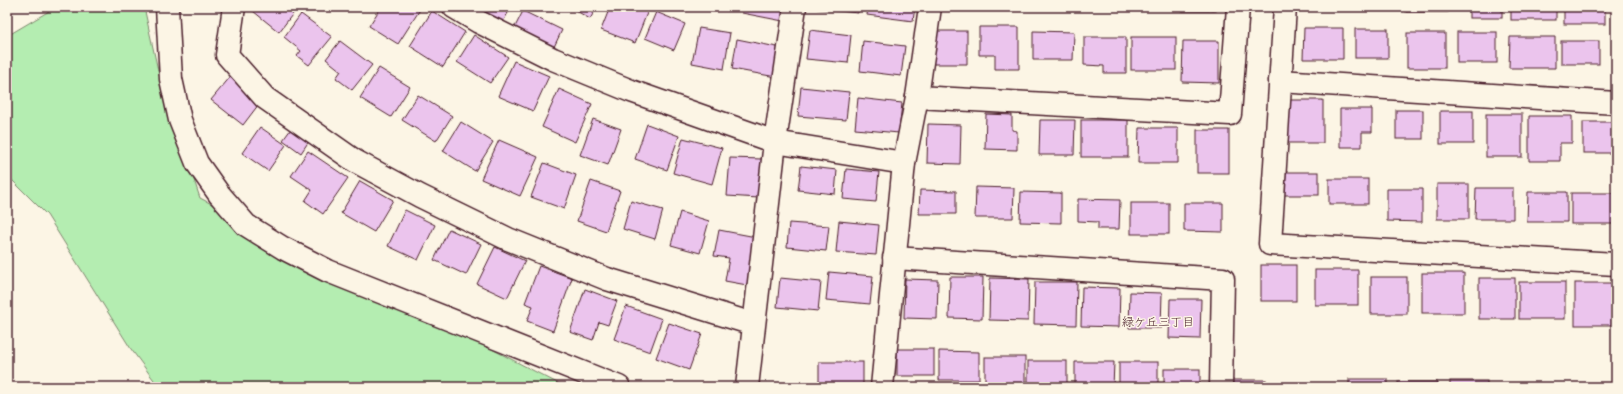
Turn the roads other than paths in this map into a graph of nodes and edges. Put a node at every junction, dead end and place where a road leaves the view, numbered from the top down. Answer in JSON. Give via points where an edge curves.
{"nodes":[{"id":1,"x":167,"y":7,"type":"edge"},
{"id":2,"x":234,"y":7,"type":"edge"},
{"id":3,"x":454,"y":7,"type":"edge"},
{"id":4,"x":795,"y":7,"type":"edge"},
{"id":5,"x":930,"y":7,"type":"edge"},
{"id":6,"x":1238,"y":7,"type":"edge"},
{"id":7,"x":1285,"y":7,"type":"edge"},
{"id":8,"x":1280,"y":81,"type":"junction"},
{"id":9,"x":917,"y":97,"type":"junction"},
{"id":10,"x":1616,"y":103,"type":"edge"},
{"id":11,"x":775,"y":142,"type":"junction"},
{"id":12,"x":904,"y":163,"type":"junction"},
{"id":13,"x":894,"y":258,"type":"junction"},
{"id":14,"x":1616,"y":264,"type":"edge"},
{"id":15,"x":753,"y":324,"type":"junction"},
{"id":16,"x":619,"y":387,"type":"edge"},
{"id":17,"x":747,"y":387,"type":"edge"},
{"id":18,"x":882,"y":387,"type":"edge"},
{"id":19,"x":1221,"y":387,"type":"edge"}],
"edges":[{"from":1,"to":16,"type":"street","via":[[171,79],[180,120],[197,163],[246,225],[282,248],[328,271]]},
{"from":2,"to":15,"type":"street","via":[[227,54],[264,98],[355,161],[508,239],[608,280]]},
{"from":3,"to":11,"type":"street","via":[[553,59],[631,91]]},
{"from":4,"to":11,"type":"street"},
{"from":5,"to":9,"type":"street"},
{"from":6,"to":9,"type":"street","via":[[1230,114]]},
{"from":7,"to":8,"type":"street"},
{"from":8,"to":10,"type":"street"},
{"from":8,"to":14,"type":"street","via":[[1270,244]]},
{"from":9,"to":12,"type":"street"},
{"from":11,"to":12,"type":"street"},
{"from":11,"to":15,"type":"street"},
{"from":12,"to":13,"type":"street"},
{"from":13,"to":18,"type":"street"},
{"from":13,"to":19,"type":"street","via":[[1223,279]]},
{"from":15,"to":17,"type":"street"}]}
